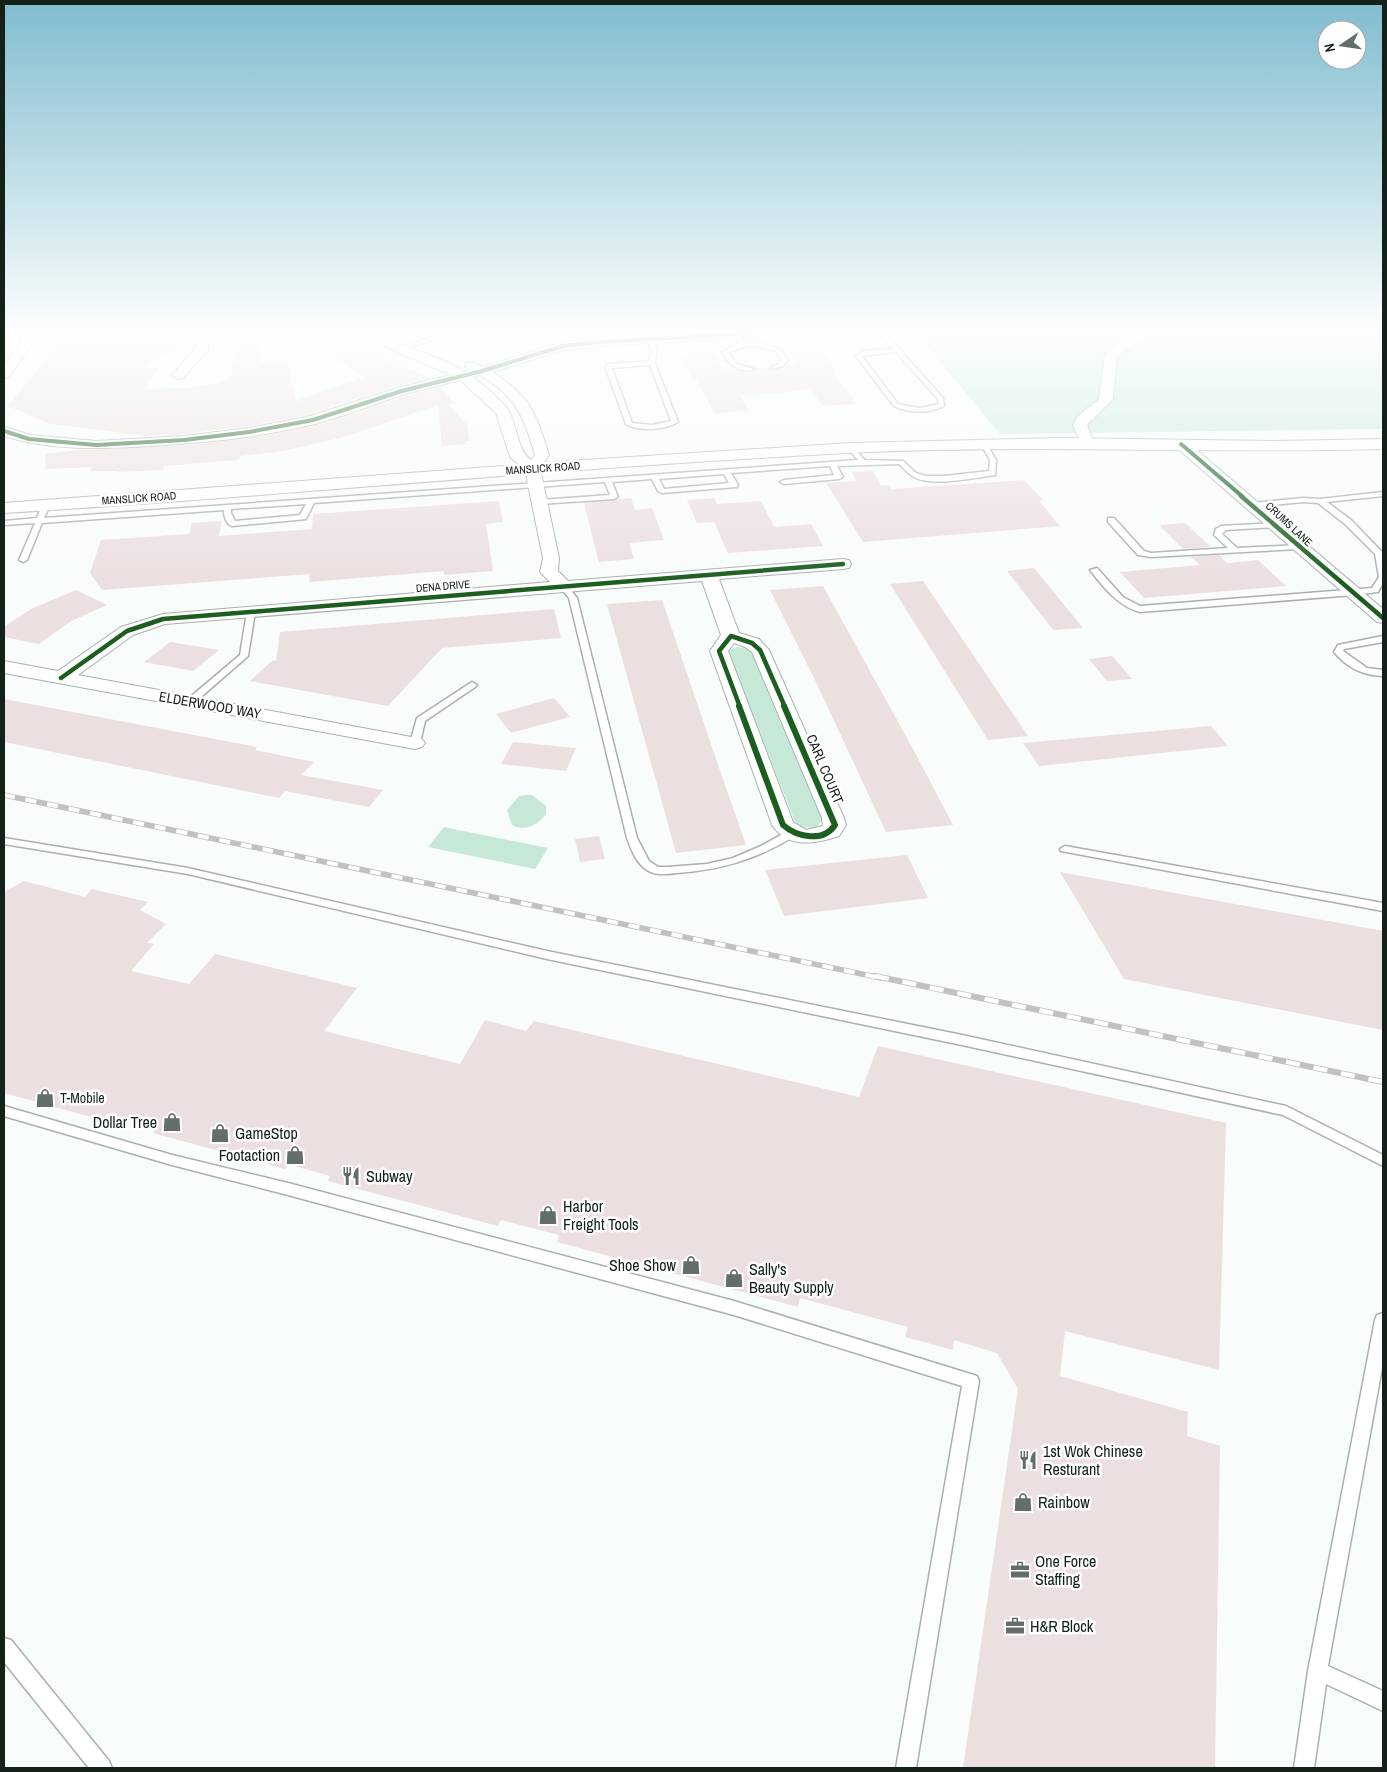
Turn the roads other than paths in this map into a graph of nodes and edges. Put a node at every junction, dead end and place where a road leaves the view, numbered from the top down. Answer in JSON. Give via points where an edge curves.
{"nodes":[{"id":1,"x":326,"y":416,"type":"edge"},
{"id":2,"x":504,"y":416,"type":"edge"},
{"id":3,"x":529,"y":416,"type":"edge"},
{"id":4,"x":626,"y":416,"type":"edge"},
{"id":5,"x":672,"y":416,"type":"edge"},
{"id":6,"x":1087,"y":416,"type":"edge"},
{"id":7,"x":4,"y":431,"type":"edge"},
{"id":8,"x":1087,"y":443,"type":"junction"},
{"id":9,"x":984,"y":444,"type":"junction"},
{"id":10,"x":1181,"y":444,"type":"junction"},
{"id":11,"x":1383,"y":444,"type":"edge"},
{"id":12,"x":851,"y":448,"type":"junction"},
{"id":13,"x":863,"y":462,"type":"junction"},
{"id":14,"x":832,"y":464,"type":"junction"},
{"id":15,"x":532,"y":468,"type":"junction"},
{"id":16,"x":727,"y":472,"type":"junction"},
{"id":17,"x":655,"y":477,"type":"junction"},
{"id":18,"x":608,"y":480,"type":"junction"},
{"id":19,"x":784,"y":482,"type":"dead end"},
{"id":20,"x":538,"y":493,"type":"junction"},
{"id":21,"x":1383,"y":494,"type":"edge"},
{"id":22,"x":310,"y":501,"type":"junction"},
{"id":23,"x":1320,"y":501,"type":"junction"},
{"id":24,"x":1253,"y":505,"type":"junction"},
{"id":25,"x":228,"y":507,"type":"junction"},
{"id":26,"x":4,"y":508,"type":"edge"},
{"id":27,"x":43,"y":513,"type":"junction"},
{"id":28,"x":1111,"y":520,"type":"dead end"},
{"id":29,"x":4,"y":523,"type":"edge"},
{"id":30,"x":1275,"y":525,"type":"junction"},
{"id":31,"x":1299,"y":547,"type":"junction"},
{"id":32,"x":1236,"y":551,"type":"junction"},
{"id":33,"x":23,"y":560,"type":"dead end"},
{"id":34,"x":843,"y":564,"type":"dead end"},
{"id":35,"x":1094,"y":570,"type":"dead end"},
{"id":36,"x":708,"y":574,"type":"junction"},
{"id":37,"x":1383,"y":577,"type":"edge"},
{"id":38,"x":563,"y":586,"type":"junction"},
{"id":39,"x":1353,"y":593,"type":"junction"},
{"id":40,"x":251,"y":612,"type":"junction"},
{"id":41,"x":1383,"y":618,"type":"edge"},
{"id":42,"x":731,"y":636,"type":"junction"},
{"id":43,"x":1383,"y":639,"type":"edge"},
{"id":44,"x":4,"y":667,"type":"edge"},
{"id":45,"x":1383,"y":672,"type":"edge"},
{"id":46,"x":61,"y":678,"type":"junction"},
{"id":47,"x":472,"y":685,"type":"dead end"},
{"id":48,"x":191,"y":701,"type":"junction"},
{"id":49,"x":416,"y":742,"type":"joint"},
{"id":50,"x":792,"y":834,"type":"junction"},
{"id":51,"x":4,"y":841,"type":"edge"},
{"id":52,"x":1065,"y":849,"type":"dead end"},
{"id":53,"x":1383,"y":907,"type":"edge"},
{"id":54,"x":4,"y":1111,"type":"edge"},
{"id":55,"x":1383,"y":1160,"type":"edge"},
{"id":56,"x":1383,"y":1320,"type":"edge"},
{"id":57,"x":4,"y":1647,"type":"edge"},
{"id":58,"x":1318,"y":1671,"type":"junction"},
{"id":59,"x":1383,"y":1701,"type":"edge"},
{"id":60,"x":102,"y":1768,"type":"edge"},
{"id":61,"x":906,"y":1768,"type":"edge"},
{"id":62,"x":1304,"y":1768,"type":"edge"}],
"edges":[{"from":1,"to":7,"type":"street","via":[[240,433],[96,445],[29,439]]},
{"from":2,"to":15,"type":"street","via":[[517,457]]},
{"from":3,"to":15,"type":"street","via":[[542,455]]},
{"from":4,"to":5,"type":"lane","via":[[629,424],[640,428],[675,422]]},
{"from":6,"to":8,"type":"street","via":[[1080,425]]},
{"from":8,"to":9,"type":"main road","name":"MANSLICK ROAD"},
{"from":8,"to":10,"type":"main road","name":"MANSLICK ROAD"},
{"from":9,"to":12,"type":"main road","name":"MANSLICK ROAD"},
{"from":9,"to":13,"type":"lane","via":[[993,460],[992,474],[920,478],[901,462]]},
{"from":10,"to":11,"type":"main road","name":"MANSLICK ROAD"},
{"from":10,"to":24,"type":"street","name":"CRUMS LANE"},
{"from":12,"to":13,"type":"lane"},
{"from":12,"to":15,"type":"main road","name":"MANSLICK ROAD"},
{"from":13,"to":14,"type":"lane"},
{"from":14,"to":16,"type":"lane"},
{"from":14,"to":19,"type":"lane","via":[[839,477]]},
{"from":15,"to":20,"type":"street"},
{"from":15,"to":27,"type":"main road","name":"MANSLICK ROAD"},
{"from":16,"to":17,"type":"lane"},
{"from":16,"to":17,"type":"lane","via":[[734,485],[662,491]]},
{"from":17,"to":18,"type":"lane"},
{"from":18,"to":20,"type":"lane"},
{"from":18,"to":20,"type":"lane","via":[[614,497]]},
{"from":20,"to":22,"type":"lane","via":[[358,505],[358,498]]},
{"from":20,"to":38,"type":"street","via":[[551,558],[549,572]]},
{"from":21,"to":23,"type":"lane"},
{"from":22,"to":25,"type":"lane"},
{"from":22,"to":25,"type":"lane","via":[[304,517],[232,524]]},
{"from":23,"to":24,"type":"lane"},
{"from":23,"to":37,"type":"lane","via":[[1348,522],[1379,553]]},
{"from":24,"to":30,"type":"street","name":"CRUMS LANE"},
{"from":25,"to":27,"type":"lane"},
{"from":26,"to":27,"type":"main road","name":"MANSLICK ROAD"},
{"from":27,"to":29,"type":"lane"},
{"from":27,"to":33,"type":"lane"},
{"from":28,"to":32,"type":"lane","via":[[1141,552],[1151,555]]},
{"from":30,"to":31,"type":"street","name":"CRUMS LANE"},
{"from":30,"to":32,"type":"lane","via":[[1219,531],[1218,535]]},
{"from":31,"to":32,"type":"lane"},
{"from":31,"to":39,"type":"street","name":"CRUMS LANE"},
{"from":34,"to":36,"type":"street","name":"DENA DRIVE"},
{"from":35,"to":39,"type":"lane","via":[[1122,602],[1140,610]]},
{"from":36,"to":38,"type":"street","name":"DENA DRIVE"},
{"from":36,"to":42,"type":"street"},
{"from":37,"to":39,"type":"lane","via":[[1375,590]]},
{"from":38,"to":40,"type":"street","name":"DENA DRIVE"},
{"from":38,"to":50,"type":"lane","via":[[573,598],[632,838],[643,862],[653,869],[666,871],[729,864]]},
{"from":39,"to":41,"type":"street","name":"CRUMS LANE"},
{"from":40,"to":46,"type":"street","name":"DENA DRIVE","via":[[162,620],[141,625],[113,639]]},
{"from":40,"to":48,"type":"lane","via":[[244,656]]},
{"from":42,"to":50,"type":"street","via":[[719,651],[783,825]]},
{"from":42,"to":50,"type":"street","name":"CARL COURT","via":[[752,642],[760,650],[835,825],[831,831],[805,837]]},
{"from":43,"to":45,"type":"lane","via":[[1341,647],[1338,652],[1358,668],[1375,674]]},
{"from":44,"to":46,"type":"street","name":"ELDERWOOD WAY"},
{"from":46,"to":48,"type":"street","name":"ELDERWOOD WAY"},
{"from":47,"to":49,"type":"lane","via":[[420,720]]},
{"from":48,"to":49,"type":"street","name":"ELDERWOOD WAY"},
{"from":51,"to":55,"type":"lane","via":[[188,871],[547,955],[962,1040],[1286,1111]]},
{"from":52,"to":53,"type":"lane"},
{"from":54,"to":61,"type":"lane","via":[[172,1160],[734,1308],[971,1382]]},
{"from":56,"to":58,"type":"lane"},
{"from":57,"to":60,"type":"lane"},
{"from":58,"to":59,"type":"lane"},
{"from":58,"to":62,"type":"lane"}]}
